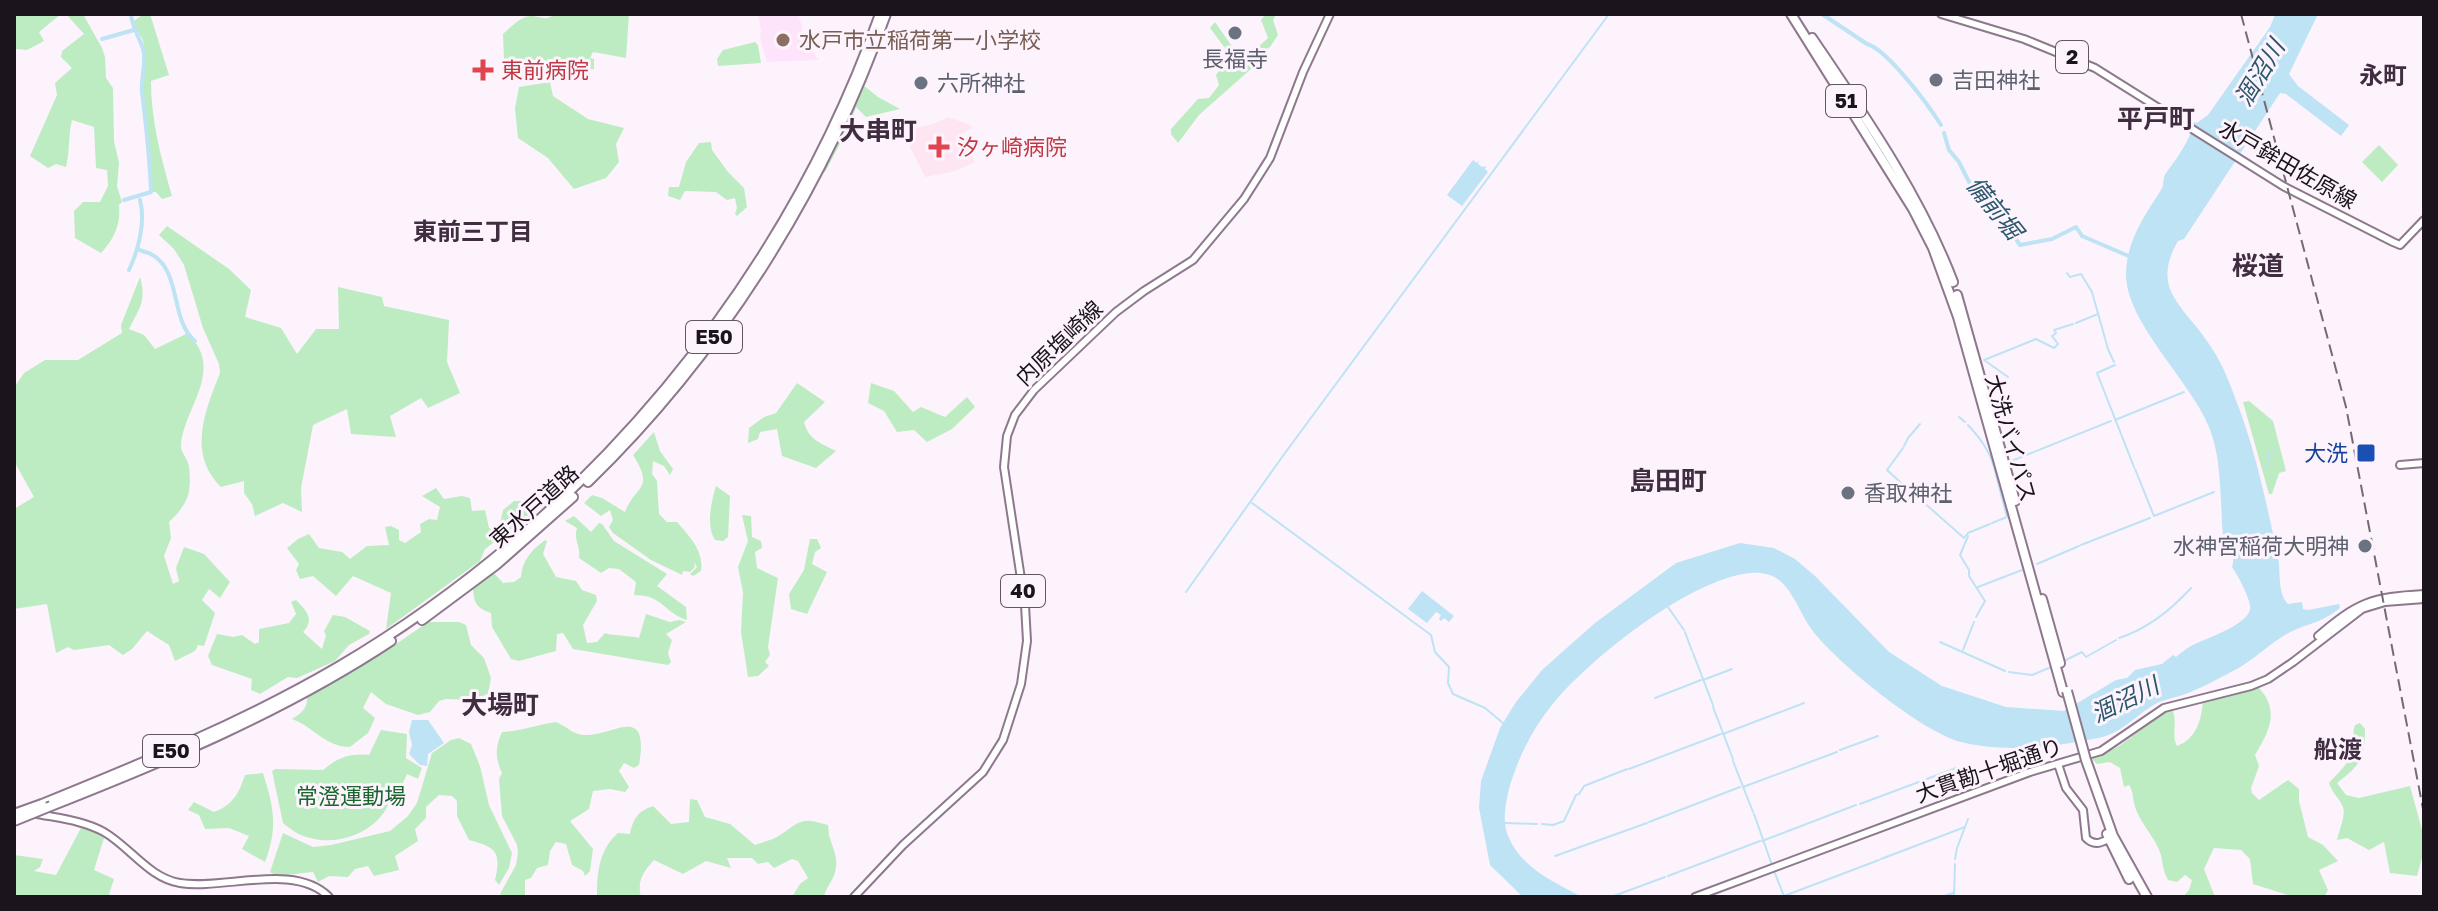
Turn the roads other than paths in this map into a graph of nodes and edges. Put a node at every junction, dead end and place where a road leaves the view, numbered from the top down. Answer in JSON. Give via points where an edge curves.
{"nodes":[{"id":1,"x":883,"y":14,"type":"edge"},
{"id":2,"x":1330,"y":14,"type":"edge"},
{"id":3,"x":1794,"y":14,"type":"edge"},
{"id":4,"x":1941,"y":14,"type":"edge"},
{"id":5,"x":2424,"y":220,"type":"edge"},
{"id":6,"x":2424,"y":463,"type":"edge"},
{"id":7,"x":2400,"y":465,"type":"dead end"},
{"id":8,"x":2424,"y":597,"type":"edge"},
{"id":9,"x":2065,"y":692,"type":"junction"},
{"id":10,"x":2058,"y":764,"type":"junction"},
{"id":11,"x":46,"y":805,"type":"junction"},
{"id":12,"x":14,"y":812,"type":"edge"},
{"id":13,"x":14,"y":821,"type":"edge"},
{"id":14,"x":2111,"y":838,"type":"junction"},
{"id":15,"x":329,"y":897,"type":"edge"},
{"id":16,"x":854,"y":897,"type":"edge"},
{"id":17,"x":1695,"y":897,"type":"edge"},
{"id":18,"x":2140,"y":897,"type":"edge"},
{"id":19,"x":2147,"y":897,"type":"edge"}],
"edges":[{"from":1,"to":11,"type":"highway","name":"東水戸道路","number":"E50","via":[[837,131],[746,291],[667,397],[555,514],[383,642],[298,693]]},
{"from":2,"to":16,"type":"main road","name":"内原塩崎線","number":"40","via":[[1270,158],[1244,199],[1193,260],[1116,312],[1015,415],[1004,467],[1027,641],[1007,729],[983,772]]},
{"from":3,"to":9,"type":"highway","name":"大洗バイパス","number":"51","via":[[1913,209],[1938,261]]},
{"from":3,"to":9,"type":"highway","name":"大洗バイパス","number":"51","via":[[1904,183],[1944,259]]},
{"from":4,"to":5,"type":"main road","name":"水戸鉾田佐原線","number":"2","via":[[2024,39],[2113,78],[2297,195],[2400,245]]},
{"from":6,"to":7,"type":"main road"},
{"from":8,"to":10,"type":"main road","name":"大貫勘十堀通り","via":[[2377,598],[2352,608],[2286,666],[2251,686],[2164,708],[2101,751]]},
{"from":9,"to":14,"type":"highway","name":"大洗バイパス","number":"51","bridge":true},
{"from":10,"to":14,"type":"main road","via":[[2066,788],[2085,813],[2086,838],[2098,843]]},
{"from":10,"to":17,"type":"main road","name":"大貫勘十堀通り"},
{"from":11,"to":12,"type":"highway","name":"東水戸道路","number":"E50","bridge":true},
{"from":11,"to":13,"type":"highway","name":"東水戸道路","number":"E50","bridge":true},
{"from":12,"to":15,"type":"main road","via":[[97,829],[175,882],[295,880],[316,886]]},
{"from":14,"to":18,"type":"highway","name":"大洗バイパス","number":"51"},
{"from":14,"to":19,"type":"highway","name":"大洗バイパス","number":"51"}]}
